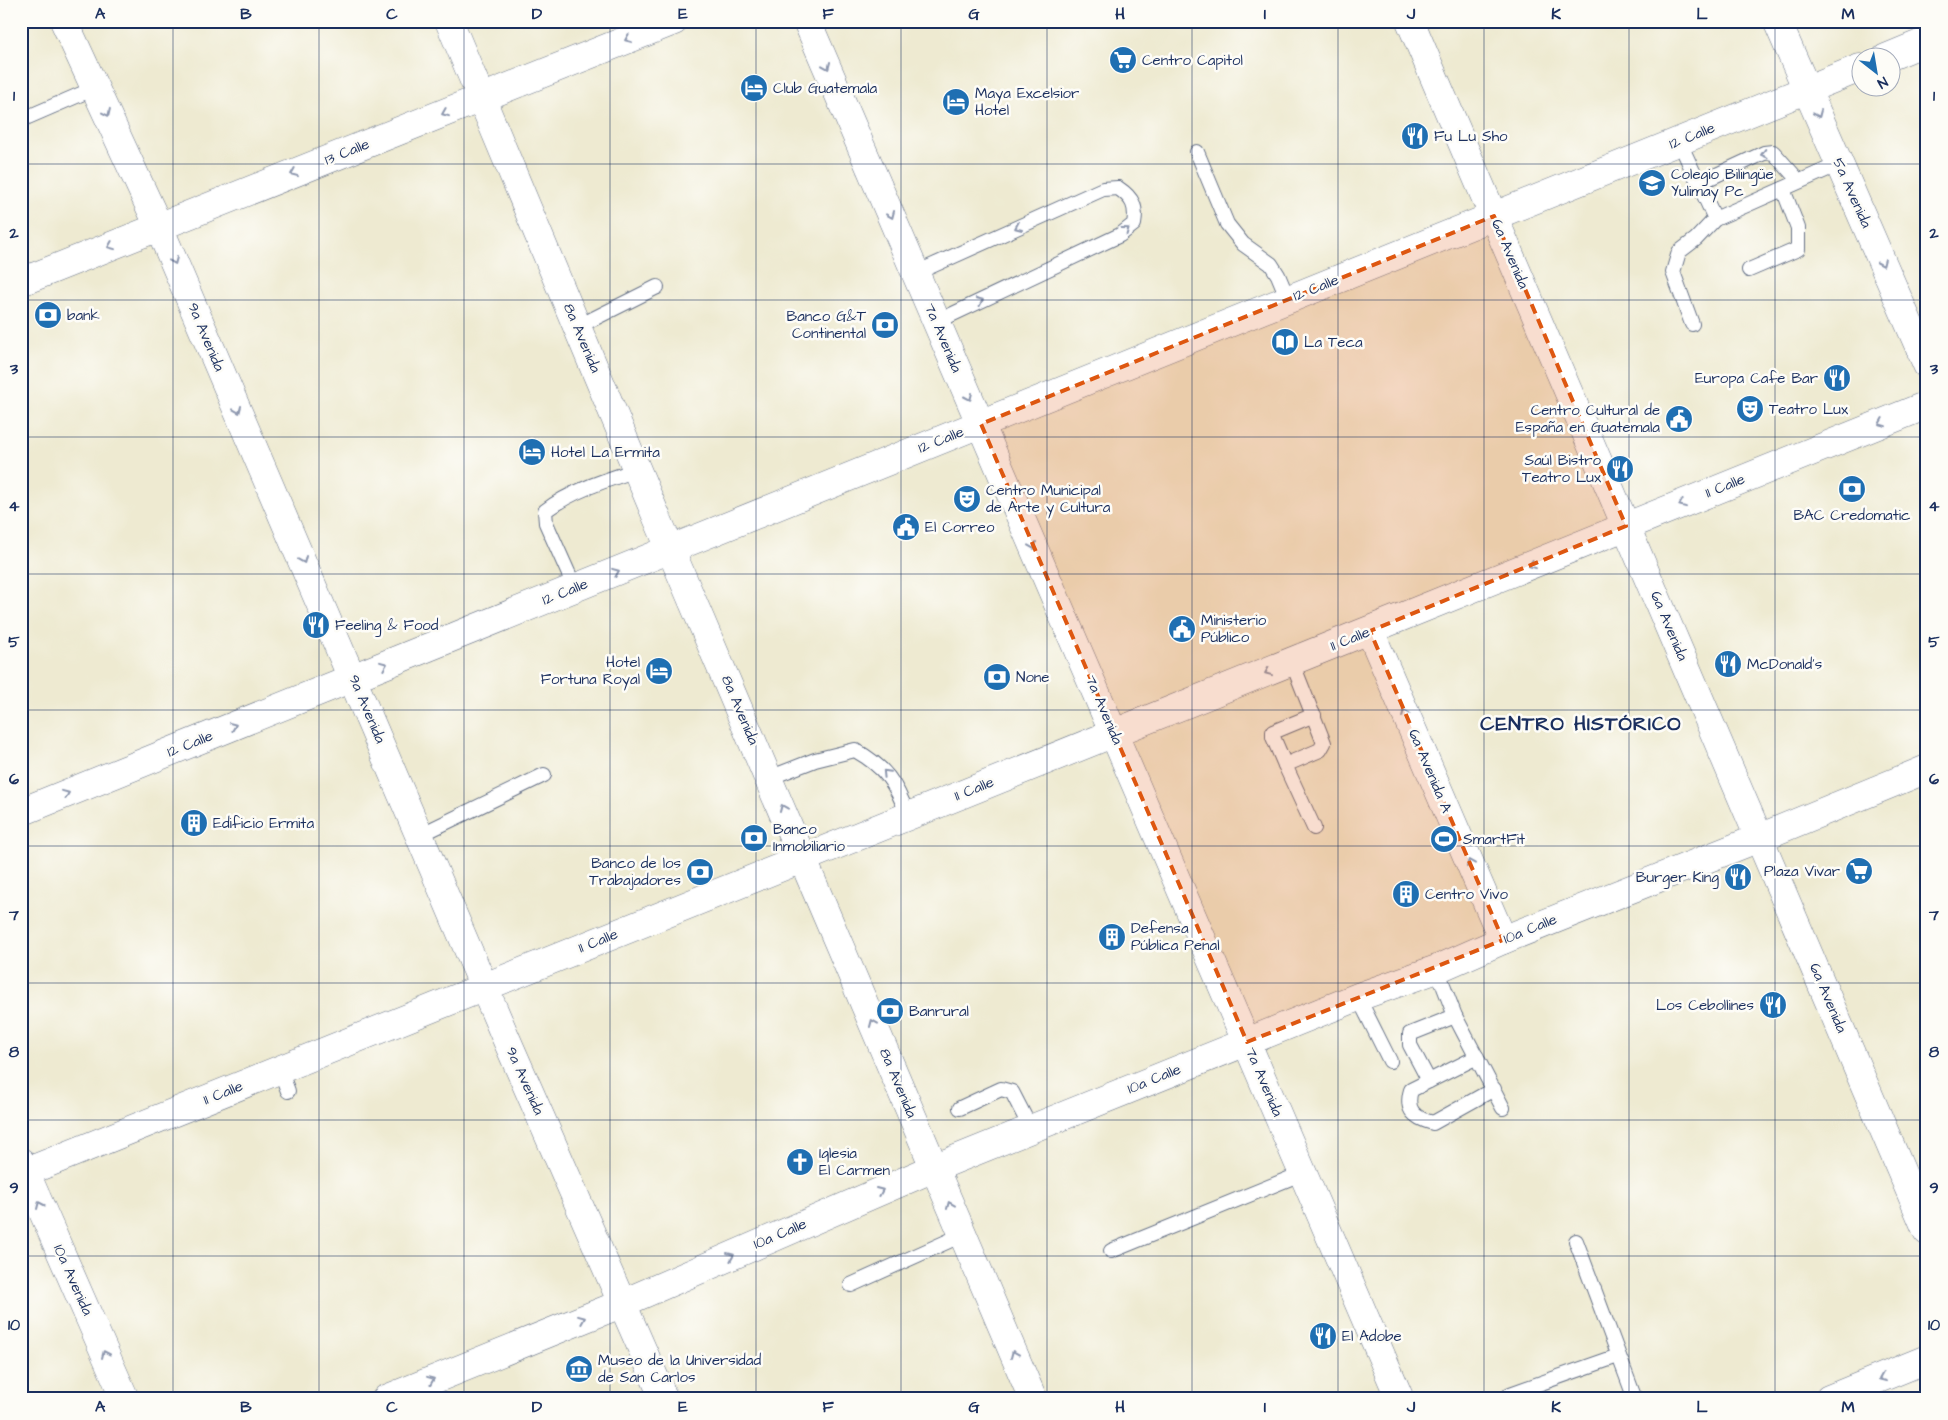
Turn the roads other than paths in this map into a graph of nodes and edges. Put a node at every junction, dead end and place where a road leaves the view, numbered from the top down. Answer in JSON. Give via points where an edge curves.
{"nodes":[{"id":1,"x":64,"y":21,"type":"edge"},
{"id":2,"x":449,"y":21,"type":"edge"},
{"id":3,"x":674,"y":21,"type":"edge"},
{"id":4,"x":807,"y":21,"type":"edge"},
{"id":5,"x":1410,"y":21,"type":"edge"},
{"id":6,"x":1777,"y":21,"type":"edge"},
{"id":7,"x":1927,"y":41,"type":"edge"},
{"id":8,"x":1900,"y":52,"type":"edge"},
{"id":9,"x":1850,"y":72,"type":"edge"},
{"id":10,"x":95,"y":88,"type":"junction"},
{"id":11,"x":1807,"y":90,"type":"junction"},
{"id":12,"x":481,"y":98,"type":"junction"},
{"id":13,"x":21,"y":120,"type":"edge"},
{"id":14,"x":1679,"y":141,"type":"junction"},
{"id":15,"x":1197,"y":152,"type":"dead end"},
{"id":16,"x":1839,"y":164,"type":"junction"},
{"id":17,"x":1800,"y":182,"type":"junction"},
{"id":18,"x":1699,"y":183,"type":"junction"},
{"id":19,"x":1783,"y":189,"type":"junction"},
{"id":20,"x":1494,"y":216,"type":"junction"},
{"id":21,"x":1715,"y":219,"type":"junction"},
{"id":22,"x":159,"y":227,"type":"junction"},
{"id":23,"x":1749,"y":270,"type":"dead end"},
{"id":24,"x":916,"y":273,"type":"junction"},
{"id":25,"x":21,"y":282,"type":"edge"},
{"id":26,"x":657,"y":287,"type":"dead end"},
{"id":27,"x":1288,"y":299,"type":"junction"},
{"id":28,"x":936,"y":322,"type":"junction"},
{"id":29,"x":1692,"y":324,"type":"dead end"},
{"id":30,"x":577,"y":327,"type":"junction"},
{"id":31,"x":1927,"y":365,"type":"edge"},
{"id":32,"x":1927,"y":405,"type":"edge"},
{"id":33,"x":981,"y":424,"type":"junction"},
{"id":34,"x":638,"y":470,"type":"junction"},
{"id":35,"x":1626,"y":526,"type":"junction"},
{"id":36,"x":671,"y":549,"type":"junction"},
{"id":37,"x":575,"y":588,"type":"junction"},
{"id":38,"x":1370,"y":631,"type":"junction"},
{"id":39,"x":1292,"y":662,"type":"junction"},
{"id":40,"x":354,"y":678,"type":"junction"},
{"id":41,"x":1314,"y":715,"type":"junction"},
{"id":42,"x":1114,"y":733,"type":"junction"},
{"id":43,"x":1285,"y":764,"type":"junction"},
{"id":44,"x":1927,"y":769,"type":"edge"},
{"id":45,"x":544,"y":775,"type":"dead end"},
{"id":46,"x":770,"y":778,"type":"junction"},
{"id":47,"x":21,"y":812,"type":"edge"},
{"id":48,"x":908,"y":816,"type":"junction"},
{"id":49,"x":1314,"y":828,"type":"dead end"},
{"id":50,"x":420,"y":835,"type":"junction"},
{"id":51,"x":1760,"y":838,"type":"junction"},
{"id":52,"x":804,"y":858,"type":"junction"},
{"id":53,"x":1502,"y":940,"type":"junction"},
{"id":54,"x":1437,"y":969,"type":"junction"},
{"id":55,"x":485,"y":987,"type":"junction"},
{"id":56,"x":1358,"y":997,"type":"junction"},
{"id":57,"x":1455,"y":1016,"type":"junction"},
{"id":58,"x":1247,"y":1042,"type":"junction"},
{"id":59,"x":1477,"y":1057,"type":"junction"},
{"id":60,"x":1390,"y":1061,"type":"dead end"},
{"id":61,"x":1429,"y":1081,"type":"junction"},
{"id":62,"x":1494,"y":1089,"type":"junction"},
{"id":63,"x":960,"y":1108,"type":"dead end"},
{"id":64,"x":1503,"y":1108,"type":"dead end"},
{"id":65,"x":1031,"y":1129,"type":"junction"},
{"id":66,"x":934,"y":1168,"type":"junction"},
{"id":67,"x":23,"y":1169,"type":"edge"},
{"id":68,"x":1303,"y":1173,"type":"junction"},
{"id":69,"x":1927,"y":1231,"type":"edge"},
{"id":70,"x":962,"y":1235,"type":"junction"},
{"id":71,"x":1576,"y":1241,"type":"dead end"},
{"id":72,"x":1111,"y":1251,"type":"dead end"},
{"id":73,"x":851,"y":1285,"type":"dead end"},
{"id":74,"x":623,"y":1302,"type":"junction"},
{"id":75,"x":1618,"y":1356,"type":"junction"},
{"id":76,"x":1927,"y":1359,"type":"edge"},
{"id":77,"x":1510,"y":1394,"type":"dead end"},
{"id":78,"x":125,"y":1399,"type":"edge"},
{"id":79,"x":386,"y":1399,"type":"edge"},
{"id":80,"x":664,"y":1399,"type":"edge"},
{"id":81,"x":1033,"y":1399,"type":"edge"},
{"id":82,"x":1400,"y":1399,"type":"edge"},
{"id":83,"x":1634,"y":1399,"type":"edge"},
{"id":84,"x":1829,"y":1399,"type":"edge"}],
"edges":[{"from":1,"to":10,"type":"street","name":"9a Avenida"},
{"from":2,"to":12,"type":"street","name":"8a Avenida"},
{"from":3,"to":12,"type":"street","name":"13 Calle","one_way":true},
{"from":4,"to":24,"type":"street","name":"7a Avenida","one_way":true},
{"from":5,"to":20,"type":"street","name":"6a Avenida"},
{"from":6,"to":11,"type":"street","name":"5a Avenida"},
{"from":7,"to":8,"type":"street"},
{"from":9,"to":11,"type":"street","name":"12 Calle"},
{"from":10,"to":13,"type":"lane"},
{"from":10,"to":22,"type":"street","name":"9a Avenida","one_way":true},
{"from":11,"to":14,"type":"street","name":"12 Calle"},
{"from":11,"to":16,"type":"street","name":"5a Avenida","one_way":true},
{"from":12,"to":22,"type":"street","name":"13 Calle","one_way":true},
{"from":12,"to":30,"type":"street","name":"8a Avenida"},
{"from":14,"to":18,"type":"lane"},
{"from":14,"to":20,"type":"street","name":"12 Calle"},
{"from":15,"to":27,"type":"lane","via":[[1227,224],[1243,244],[1271,264]]},
{"from":16,"to":17,"type":"lane"},
{"from":16,"to":31,"type":"street","name":"5a Avenida","one_way":true},
{"from":17,"to":18,"type":"lane","one_way":true,"via":[[1772,152]]},
{"from":17,"to":19,"type":"lane"},
{"from":18,"to":21,"type":"lane"},
{"from":19,"to":21,"type":"lane"},
{"from":19,"to":23,"type":"lane","via":[[1798,228],[1798,249]]},
{"from":20,"to":27,"type":"street","name":"12 Calle"},
{"from":20,"to":35,"type":"street","name":"6a Avenida"},
{"from":21,"to":29,"type":"lane","via":[[1679,252],[1673,272]]},
{"from":22,"to":25,"type":"street","name":"13 Calle","one_way":true},
{"from":22,"to":40,"type":"street","name":"9a Avenida","one_way":true},
{"from":24,"to":28,"type":"street","name":"7a Avenida"},
{"from":28,"to":24,"type":"lane","one_way":true,"via":[[1120,235],[1134,224],[1136,210],[1130,196],[1118,188],[1103,189]]},
{"from":26,"to":30,"type":"lane"},
{"from":27,"to":33,"type":"street","name":"12 Calle"},
{"from":28,"to":33,"type":"street","name":"7a Avenida","one_way":true},
{"from":30,"to":34,"type":"street","name":"8a Avenida"},
{"from":32,"to":35,"type":"street","name":"11 Calle","one_way":true},
{"from":33,"to":36,"type":"street","name":"12 Calle"},
{"from":33,"to":42,"type":"street","name":"7a Avenida","one_way":true},
{"from":34,"to":36,"type":"street","name":"8a Avenida"},
{"from":34,"to":37,"type":"lane","via":[[597,484],[545,511],[546,523]]},
{"from":35,"to":38,"type":"street","name":"11 Calle","one_way":true},
{"from":35,"to":51,"type":"street","name":"6a Avenida"},
{"from":37,"to":36,"type":"street","name":"12 Calle","one_way":true},
{"from":36,"to":46,"type":"street","name":"8a Avenida"},
{"from":40,"to":37,"type":"street","name":"12 Calle","one_way":true},
{"from":38,"to":39,"type":"street","name":"11 Calle"},
{"from":53,"to":38,"type":"street","name":"6a Avenida A","one_way":true},
{"from":39,"to":41,"type":"lane"},
{"from":39,"to":42,"type":"street","name":"11 Calle","one_way":true},
{"from":47,"to":40,"type":"street","name":"12 Calle","one_way":true},
{"from":40,"to":50,"type":"street","name":"9a Avenida"},
{"from":41,"to":43,"type":"lane","via":[[1324,743],[1320,750]]},
{"from":41,"to":43,"type":"lane","via":[[1273,732]]},
{"from":42,"to":48,"type":"street","name":"11 Calle"},
{"from":42,"to":58,"type":"street","name":"7a Avenida"},
{"from":43,"to":49,"type":"lane"},
{"from":44,"to":51,"type":"street","name":"10a Calle"},
{"from":45,"to":50,"type":"lane"},
{"from":48,"to":46,"type":"lane","one_way":true,"via":[[891,778],[872,759],[855,750],[815,760]]},
{"from":52,"to":46,"type":"street","name":"8a Avenida","one_way":true},
{"from":48,"to":52,"type":"street","name":"11 Calle"},
{"from":50,"to":55,"type":"street","name":"9a Avenida"},
{"from":51,"to":53,"type":"street","name":"10a Calle"},
{"from":51,"to":69,"type":"street","name":"6a Avenida"},
{"from":52,"to":55,"type":"street","name":"11 Calle"},
{"from":66,"to":52,"type":"street","name":"8a Avenida","one_way":true},
{"from":53,"to":54,"type":"street","name":"10a Calle"},
{"from":54,"to":56,"type":"street","name":"10a Calle"},
{"from":54,"to":57,"type":"lane"},
{"from":55,"to":67,"type":"street","name":"11 Calle","via":[[284,1080]]},
{"from":55,"to":74,"type":"street","name":"9a Avenida"},
{"from":56,"to":58,"type":"street","name":"10a Calle"},
{"from":56,"to":60,"type":"lane"},
{"from":57,"to":59,"type":"lane"},
{"from":57,"to":61,"type":"lane","via":[[1410,1034],[1410,1045]]},
{"from":58,"to":65,"type":"street","name":"10a Calle"},
{"from":58,"to":68,"type":"street","name":"7a Avenida"},
{"from":59,"to":61,"type":"lane"},
{"from":59,"to":62,"type":"lane"},
{"from":61,"to":62,"type":"lane","via":[[1411,1090],[1408,1101],[1411,1113],[1433,1123]]},
{"from":62,"to":64,"type":"lane"},
{"from":63,"to":65,"type":"lane","via":[[1001,1089],[1012,1092]]},
{"from":65,"to":66,"type":"street","name":"10a Calle"},
{"from":70,"to":66,"type":"street","name":"8a Avenida","one_way":true},
{"from":74,"to":66,"type":"street","name":"10a Calle","one_way":true},
{"from":78,"to":67,"type":"street","name":"10a Avenida","one_way":true},
{"from":68,"to":72,"type":"lane"},
{"from":68,"to":82,"type":"street","name":"7a Avenida"},
{"from":70,"to":73,"type":"lane"},
{"from":81,"to":70,"type":"street","name":"8a Avenida","one_way":true},
{"from":71,"to":75,"type":"lane"},
{"from":79,"to":74,"type":"street","name":"10a Calle","one_way":true},
{"from":74,"to":80,"type":"street","name":"9a Avenida"},
{"from":75,"to":77,"type":"lane"},
{"from":75,"to":83,"type":"lane"},
{"from":76,"to":84,"type":"street","one_way":true}]}
